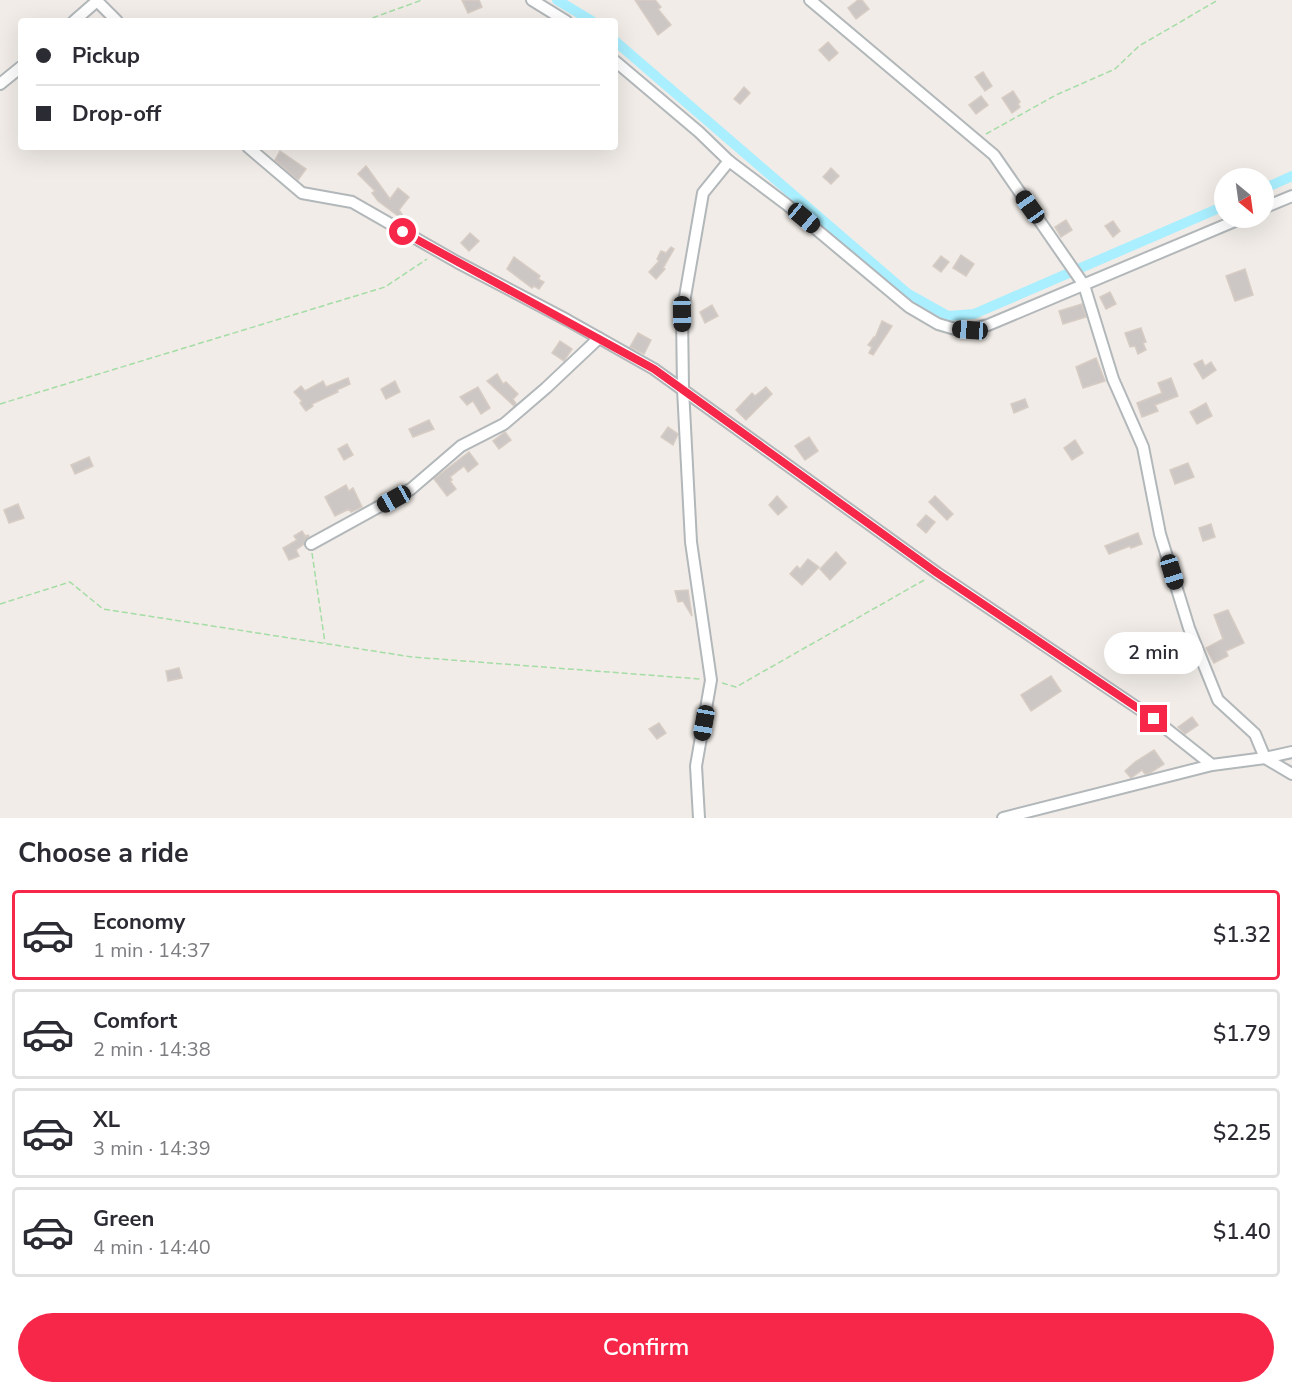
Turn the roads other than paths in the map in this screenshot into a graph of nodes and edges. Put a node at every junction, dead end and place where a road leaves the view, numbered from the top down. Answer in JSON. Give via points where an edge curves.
{"nodes":[{"id":1,"x":532,"y":0,"type":"edge"},
{"id":2,"x":810,"y":0,"type":"edge"},
{"id":3,"x":96,"y":1,"type":"edge"},
{"id":4,"x":77,"y":18,"type":"edge"},
{"id":5,"x":114,"y":18,"type":"edge"},
{"id":6,"x":561,"y":18,"type":"edge"},
{"id":7,"x":618,"y":64,"type":"edge"},
{"id":8,"x":18,"y":69,"type":"edge"},
{"id":9,"x":0,"y":84,"type":"edge"},
{"id":10,"x":252,"y":150,"type":"edge"},
{"id":11,"x":729,"y":161,"type":"junction"},
{"id":12,"x":1292,"y":196,"type":"edge"},
{"id":13,"x":1274,"y":203,"type":"edge"},
{"id":14,"x":1218,"y":228,"type":"edge"},
{"id":15,"x":1084,"y":285,"type":"junction"},
{"id":16,"x":599,"y":338,"type":"junction"},
{"id":17,"x":683,"y":389,"type":"junction"},
{"id":18,"x":311,"y":544,"type":"road end"},
{"id":19,"x":1292,"y":752,"type":"edge"},
{"id":20,"x":1265,"y":758,"type":"junction"},
{"id":21,"x":1212,"y":765,"type":"junction"},
{"id":22,"x":1292,"y":774,"type":"edge"},
{"id":23,"x":699,"y":818,"type":"edge"},
{"id":24,"x":1003,"y":818,"type":"edge"}],
"edges":[{"from":1,"to":6,"type":"street"},
{"from":2,"to":15,"type":"street","via":[[994,155]]},
{"from":3,"to":4,"type":"street"},
{"from":3,"to":5,"type":"street"},
{"from":7,"to":11,"type":"street"},
{"from":8,"to":9,"type":"street"},
{"from":10,"to":16,"type":"street","via":[[302,193],[351,202]]},
{"from":11,"to":15,"type":"street","via":[[909,307],[938,324],[970,330]]},
{"from":11,"to":17,"type":"street","via":[[703,193],[682,314]]},
{"from":12,"to":13,"type":"street"},
{"from":14,"to":15,"type":"street"},
{"from":15,"to":20,"type":"street","via":[[1113,379],[1143,447],[1160,534],[1189,628],[1218,700],[1255,734]]},
{"from":16,"to":17,"type":"street"},
{"from":16,"to":18,"type":"street","via":[[504,424],[461,446],[411,489]]},
{"from":17,"to":21,"type":"street","via":[[937,573],[1154,719]]},
{"from":17,"to":23,"type":"street","via":[[691,542],[711,680],[696,766]]},
{"from":19,"to":20,"type":"street"},
{"from":20,"to":21,"type":"street"},
{"from":20,"to":22,"type":"street"},
{"from":21,"to":24,"type":"street"}]}
